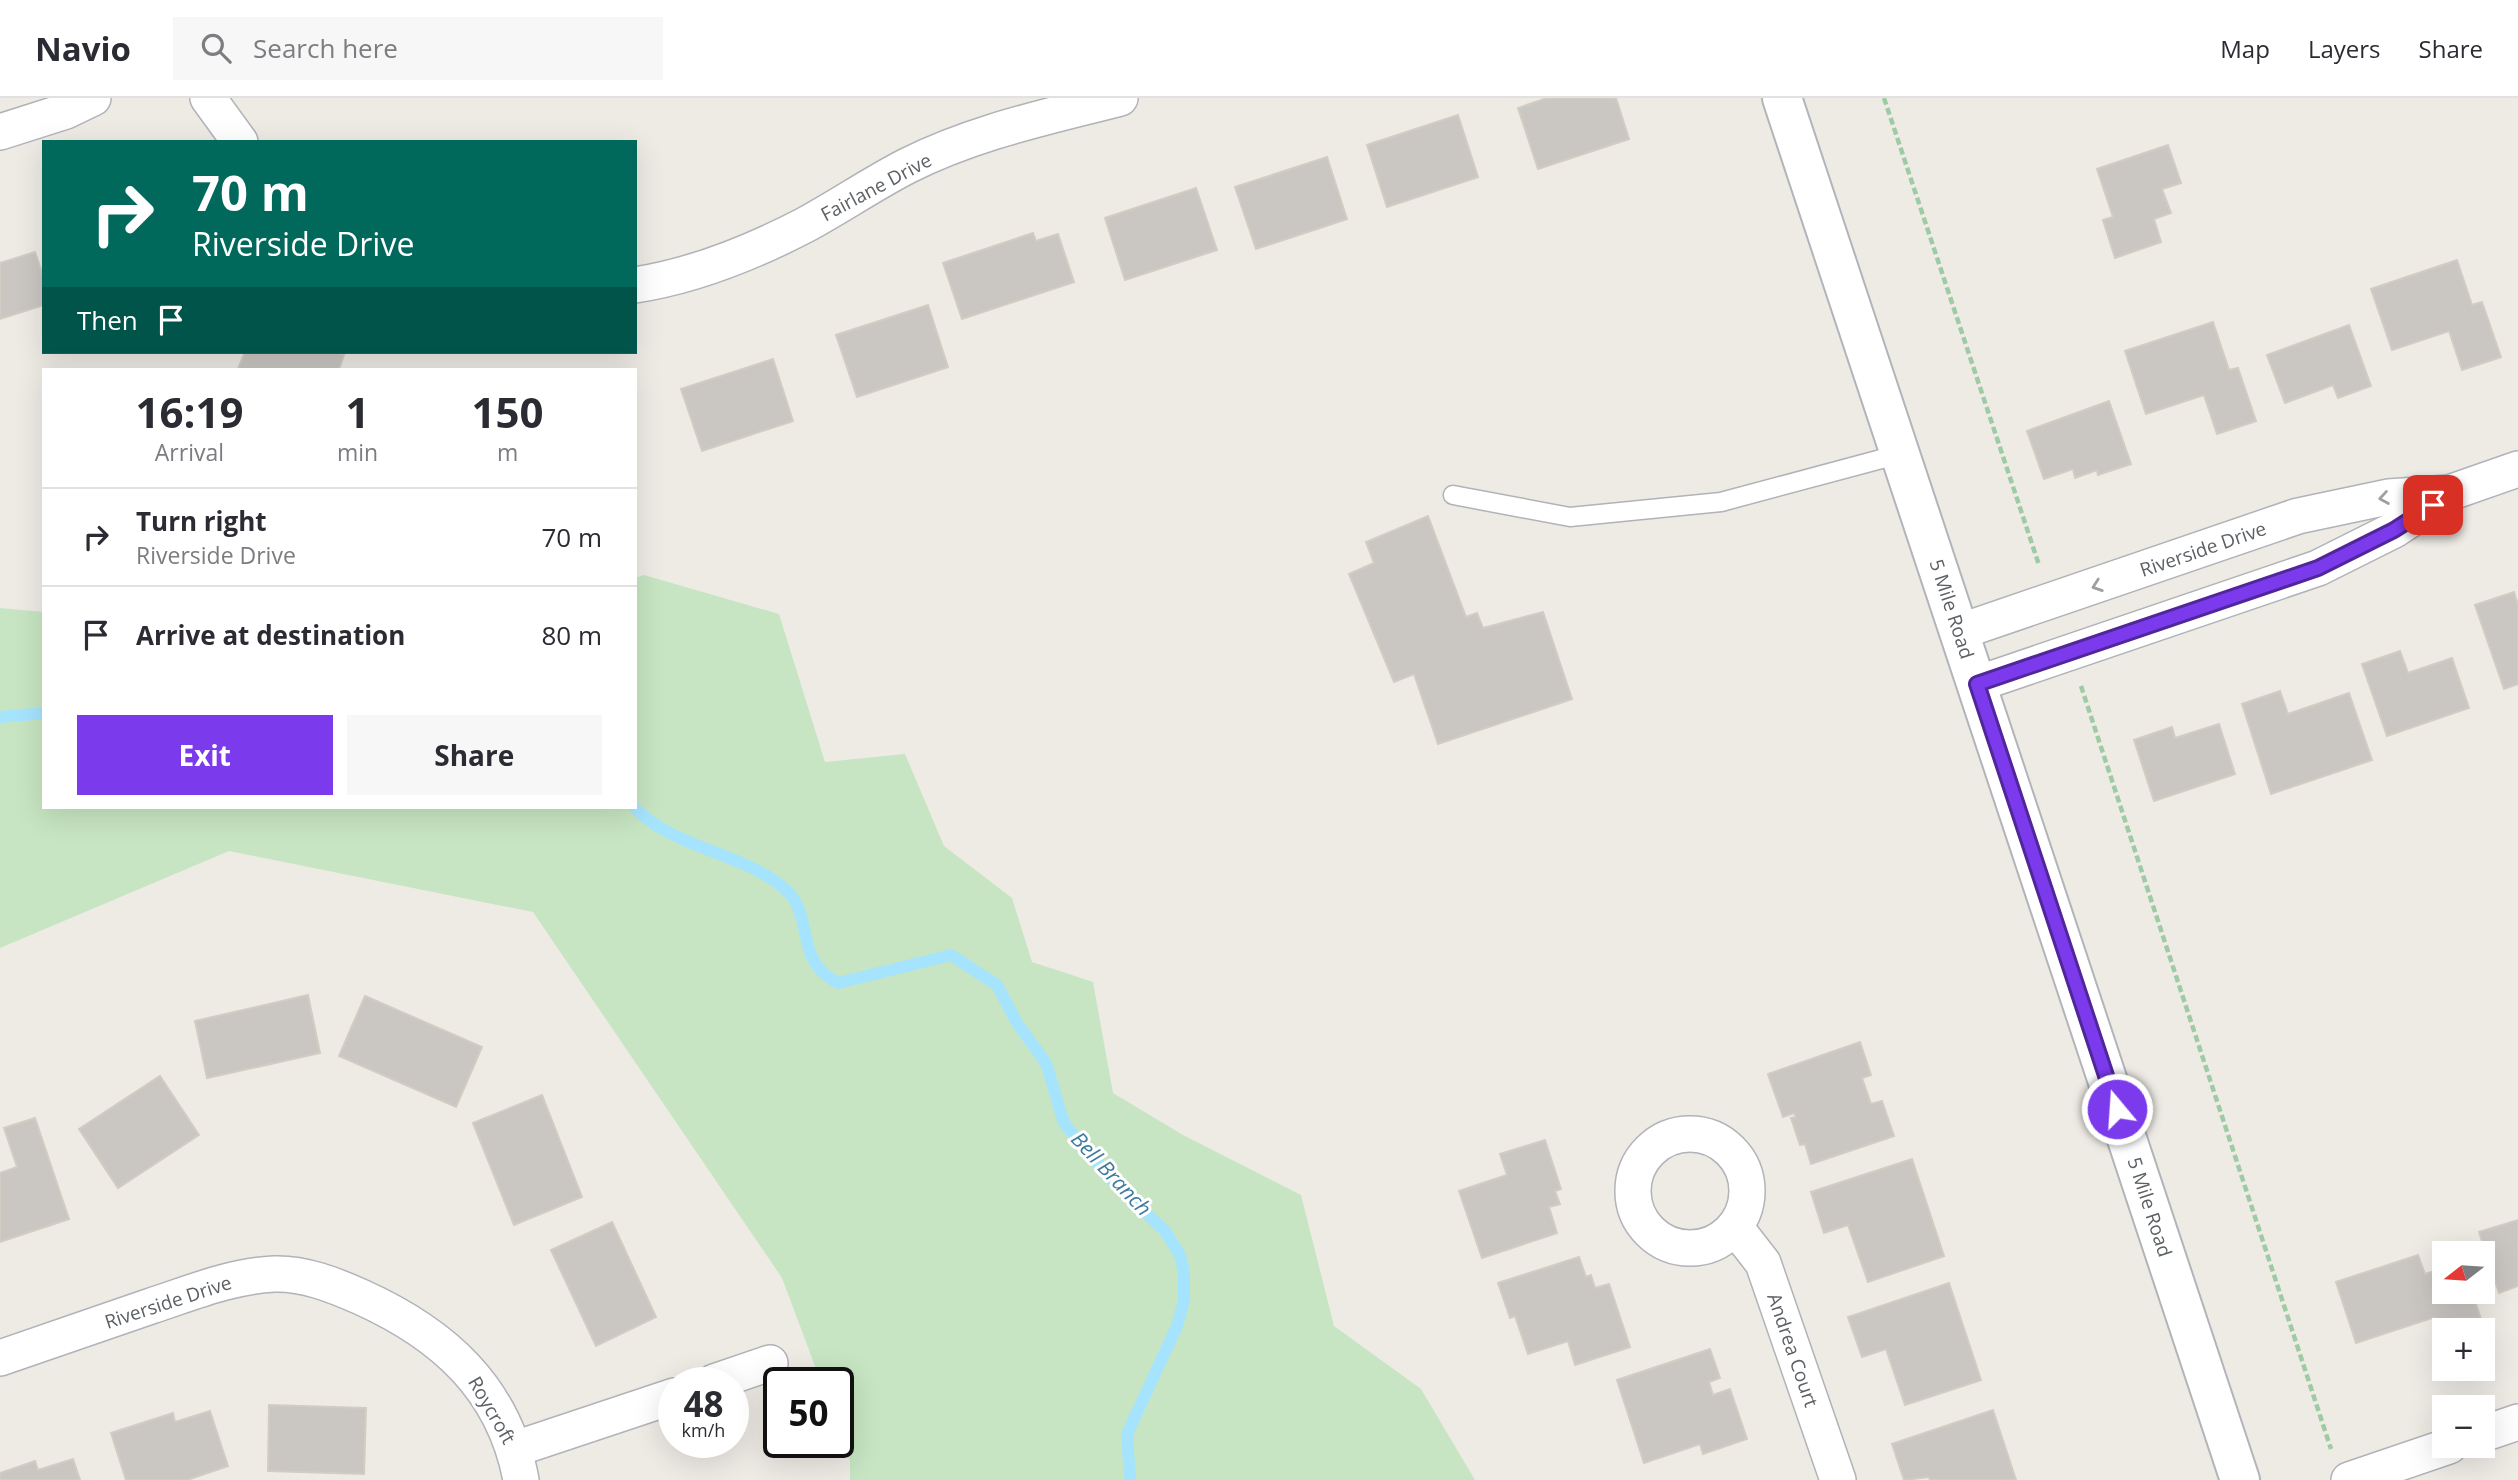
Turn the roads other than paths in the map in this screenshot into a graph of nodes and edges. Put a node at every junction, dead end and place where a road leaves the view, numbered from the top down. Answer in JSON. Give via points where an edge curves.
{"nodes":[{"id":1,"x":93,"y":98,"type":"edge"},
{"id":2,"x":208,"y":98,"type":"edge"},
{"id":3,"x":1120,"y":98,"type":"edge"},
{"id":4,"x":1782,"y":98,"type":"edge"},
{"id":5,"x":0,"y":132,"type":"edge"},
{"id":6,"x":239,"y":140,"type":"edge"},
{"id":7,"x":637,"y":285,"type":"edge"},
{"id":8,"x":1900,"y":454,"type":"junction"},
{"id":9,"x":2518,"y":469,"type":"edge"},
{"id":10,"x":2452,"y":492,"type":"junction"},
{"id":11,"x":1453,"y":495,"type":"dead end"},
{"id":12,"x":1959,"y":632,"type":"junction"},
{"id":13,"x":1977,"y":684,"type":"junction"},
{"id":14,"x":1735,"y":1227,"type":"dead end"},
{"id":15,"x":339,"y":1287,"type":"joint"},
{"id":16,"x":0,"y":1358,"type":"edge"},
{"id":17,"x":770,"y":1363,"type":"dead end"},
{"id":18,"x":749,"y":1370,"type":"edge"},
{"id":19,"x":658,"y":1403,"type":"edge"},
{"id":20,"x":2518,"y":1422,"type":"edge"},
{"id":21,"x":2495,"y":1430,"type":"edge"},
{"id":22,"x":2432,"y":1450,"type":"edge"},
{"id":23,"x":518,"y":1465,"type":"edge"},
{"id":24,"x":2342,"y":1469,"type":"edge"},
{"id":25,"x":1838,"y":1480,"type":"edge"},
{"id":26,"x":2240,"y":1480,"type":"edge"}],
"edges":[{"from":1,"to":5,"type":"street"},
{"from":2,"to":6,"type":"street"},
{"from":3,"to":7,"type":"street","name":"Fairlane Drive","via":[[990,131],[908,166],[805,225],[743,254]]},
{"from":4,"to":8,"type":"main road","name":"5 Mile Road"},
{"from":8,"to":11,"type":"lane","via":[[1721,502],[1584,516]]},
{"from":8,"to":12,"type":"main road","name":"5 Mile Road"},
{"from":9,"to":10,"type":"street","name":"Riverside Drive"},
{"from":10,"to":12,"type":"street","name":"Riverside Drive","one_way":true,"via":[[2388,497],[2298,516]]},
{"from":10,"to":13,"type":"street","name":"Riverside Drive","via":[[2394,530],[2318,568]]},
{"from":12,"to":13,"type":"main road","name":"5 Mile Road"},
{"from":13,"to":26,"type":"main road","name":"5 Mile Road"},
{"from":14,"to":25,"type":"street","name":"Andrea Court","via":[[1763,1263]]},
{"from":15,"to":16,"type":"street","name":"Riverside Drive","via":[[303,1276],[275,1274],[221,1282]]},
{"from":15,"to":23,"type":"street","name":"Roycroft","via":[[436,1339],[467,1368],[486,1393]]},
{"from":17,"to":18,"type":"street"},
{"from":19,"to":23,"type":"street"},
{"from":20,"to":21,"type":"street"},
{"from":22,"to":24,"type":"street"}]}
